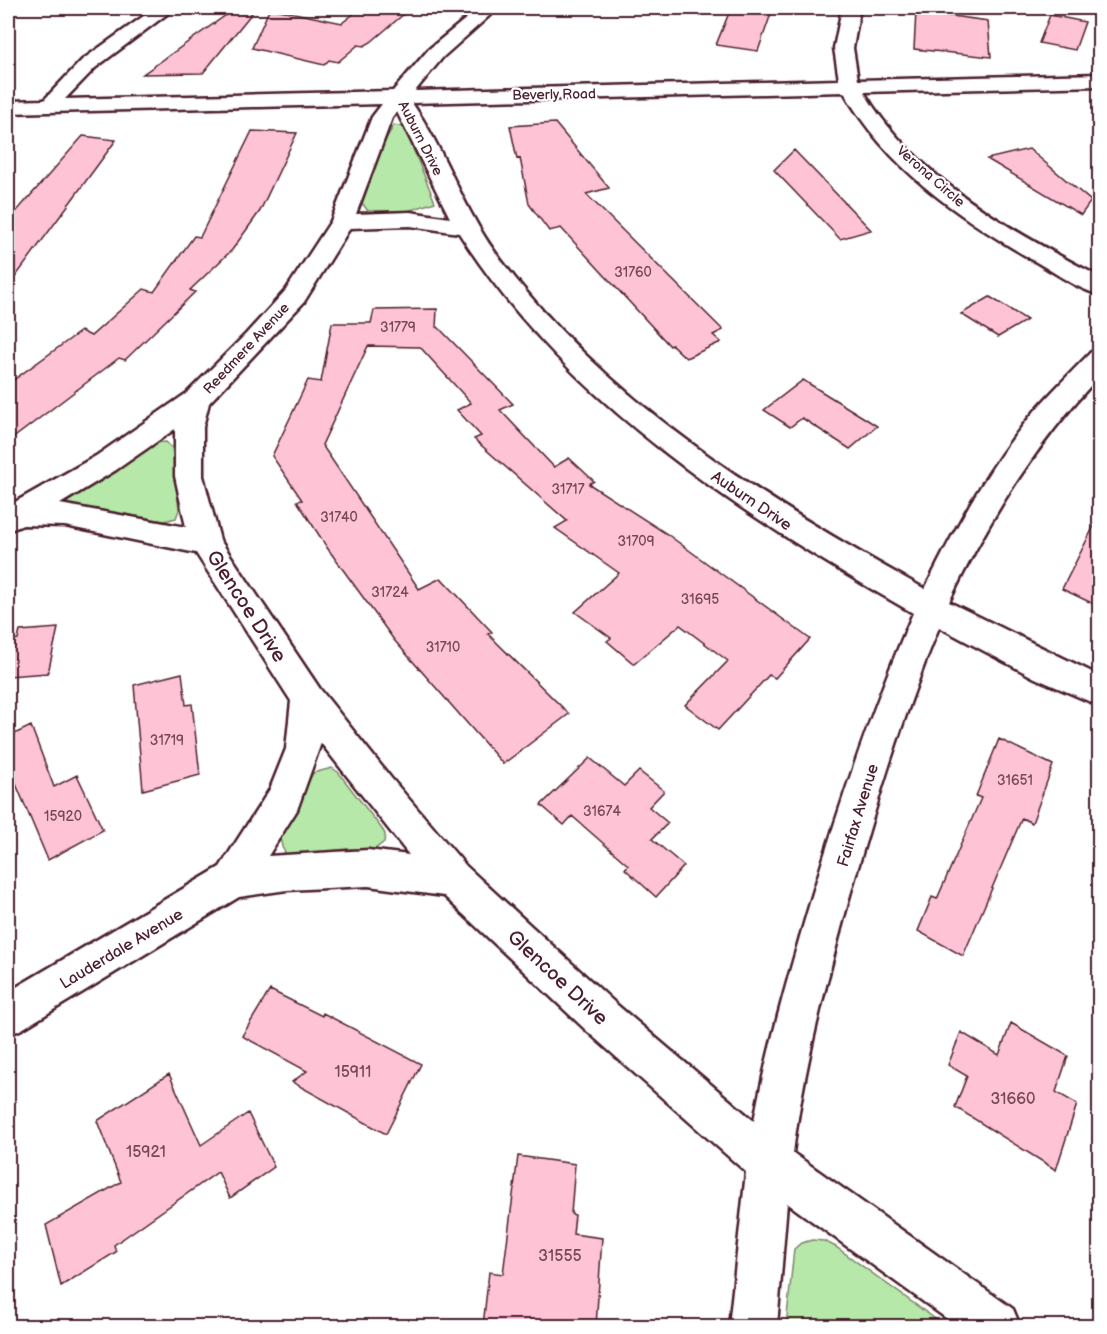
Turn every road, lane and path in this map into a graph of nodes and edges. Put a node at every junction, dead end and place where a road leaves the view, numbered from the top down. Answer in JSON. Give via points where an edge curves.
{"nodes":[{"id":1,"x":166,"y":8,"type":"edge"},
{"id":2,"x":489,"y":8,"type":"edge"},
{"id":3,"x":850,"y":8,"type":"edge"},
{"id":4,"x":1100,"y":80,"type":"edge"},
{"id":5,"x":850,"y":86,"type":"junction"},
{"id":6,"x":398,"y":98,"type":"junction"},
{"id":7,"x":50,"y":106,"type":"junction"},
{"id":8,"x":13,"y":113,"type":"edge"},
{"id":9,"x":342,"y":221,"type":"junction"},
{"id":10,"x":468,"y":227,"type":"junction"},
{"id":11,"x":1100,"y":287,"type":"edge"},
{"id":12,"x":1100,"y":358,"type":"edge"},
{"id":13,"x":197,"y":399,"type":"junction"},
{"id":14,"x":15,"y":517,"type":"edge"},
{"id":15,"x":206,"y":543,"type":"junction"},
{"id":16,"x":931,"y":607,"type":"junction"},
{"id":17,"x":1100,"y":692,"type":"edge"},
{"id":18,"x":308,"y":699,"type":"junction"},
{"id":19,"x":453,"y":879,"type":"junction"},
{"id":20,"x":234,"y":880,"type":"junction"},
{"id":21,"x":8,"y":1015,"type":"edge"},
{"id":22,"x":769,"y":1163,"type":"junction"},
{"id":23,"x":753,"y":1326,"type":"edge"},
{"id":24,"x":996,"y":1326,"type":"edge"}],
"edges":[{"from":1,"to":7,"type":"street","via":[[81,70]]},
{"from":2,"to":6,"type":"street","name":"Auburn Drive","via":[[436,53]]},
{"from":3,"to":5,"type":"street","name":"Verona Circle","via":[[842,41]]},
{"from":4,"to":5,"type":"street","name":"Beverly Road"},
{"from":5,"to":6,"type":"street","name":"Beverly Road"},
{"from":5,"to":11,"type":"street","name":"Verona Circle","via":[[886,137],[950,196],[1016,240]]},
{"from":6,"to":7,"type":"street","name":"Beverly Road"},
{"from":6,"to":9,"type":"street","name":"Reedmere Avenue","via":[[382,117]]},
{"from":6,"to":10,"type":"street","name":"Auburn Drive"},
{"from":7,"to":8,"type":"street","name":"Beverly Road"},
{"from":9,"to":10,"type":"street","via":[[410,219]]},
{"from":9,"to":13,"type":"street","name":"Reedmere Avenue","via":[[295,296]]},
{"from":10,"to":16,"type":"street","name":"Auburn Drive","via":[[528,310],[572,357],[662,437],[810,538]]},
{"from":12,"to":16,"type":"street","name":"Fairfax Avenue","via":[[1018,451],[971,525]]},
{"from":13,"to":14,"type":"street","name":"Reedmere Avenue","via":[[106,463]]},
{"from":13,"to":15,"type":"street","name":"Glencoe Drive","via":[[189,427],[189,476]]},
{"from":14,"to":15,"type":"street","name":"Glencoe Drive","via":[[65,515]]},
{"from":15,"to":18,"type":"street","name":"Glencoe Drive"},
{"from":16,"to":17,"type":"street","name":"Auburn Drive"},
{"from":16,"to":22,"type":"street","name":"Fairfax Avenue","via":[[912,648],[857,810],[797,1015]]},
{"from":18,"to":19,"type":"street","name":"Glencoe Drive"},
{"from":18,"to":20,"type":"street","name":"Lauderdale Avenue","via":[[303,749],[284,798]]},
{"from":19,"to":20,"type":"street","name":"Lauderdale Avenue","via":[[368,868],[287,872]]},
{"from":19,"to":22,"type":"street","name":"Glencoe Drive","via":[[602,1018]]},
{"from":20,"to":21,"type":"street","name":"Lauderdale Avenue"},
{"from":22,"to":23,"type":"street","name":"Fairfax Avenue"},
{"from":22,"to":24,"type":"street","name":"Glencoe Drive"}]}
